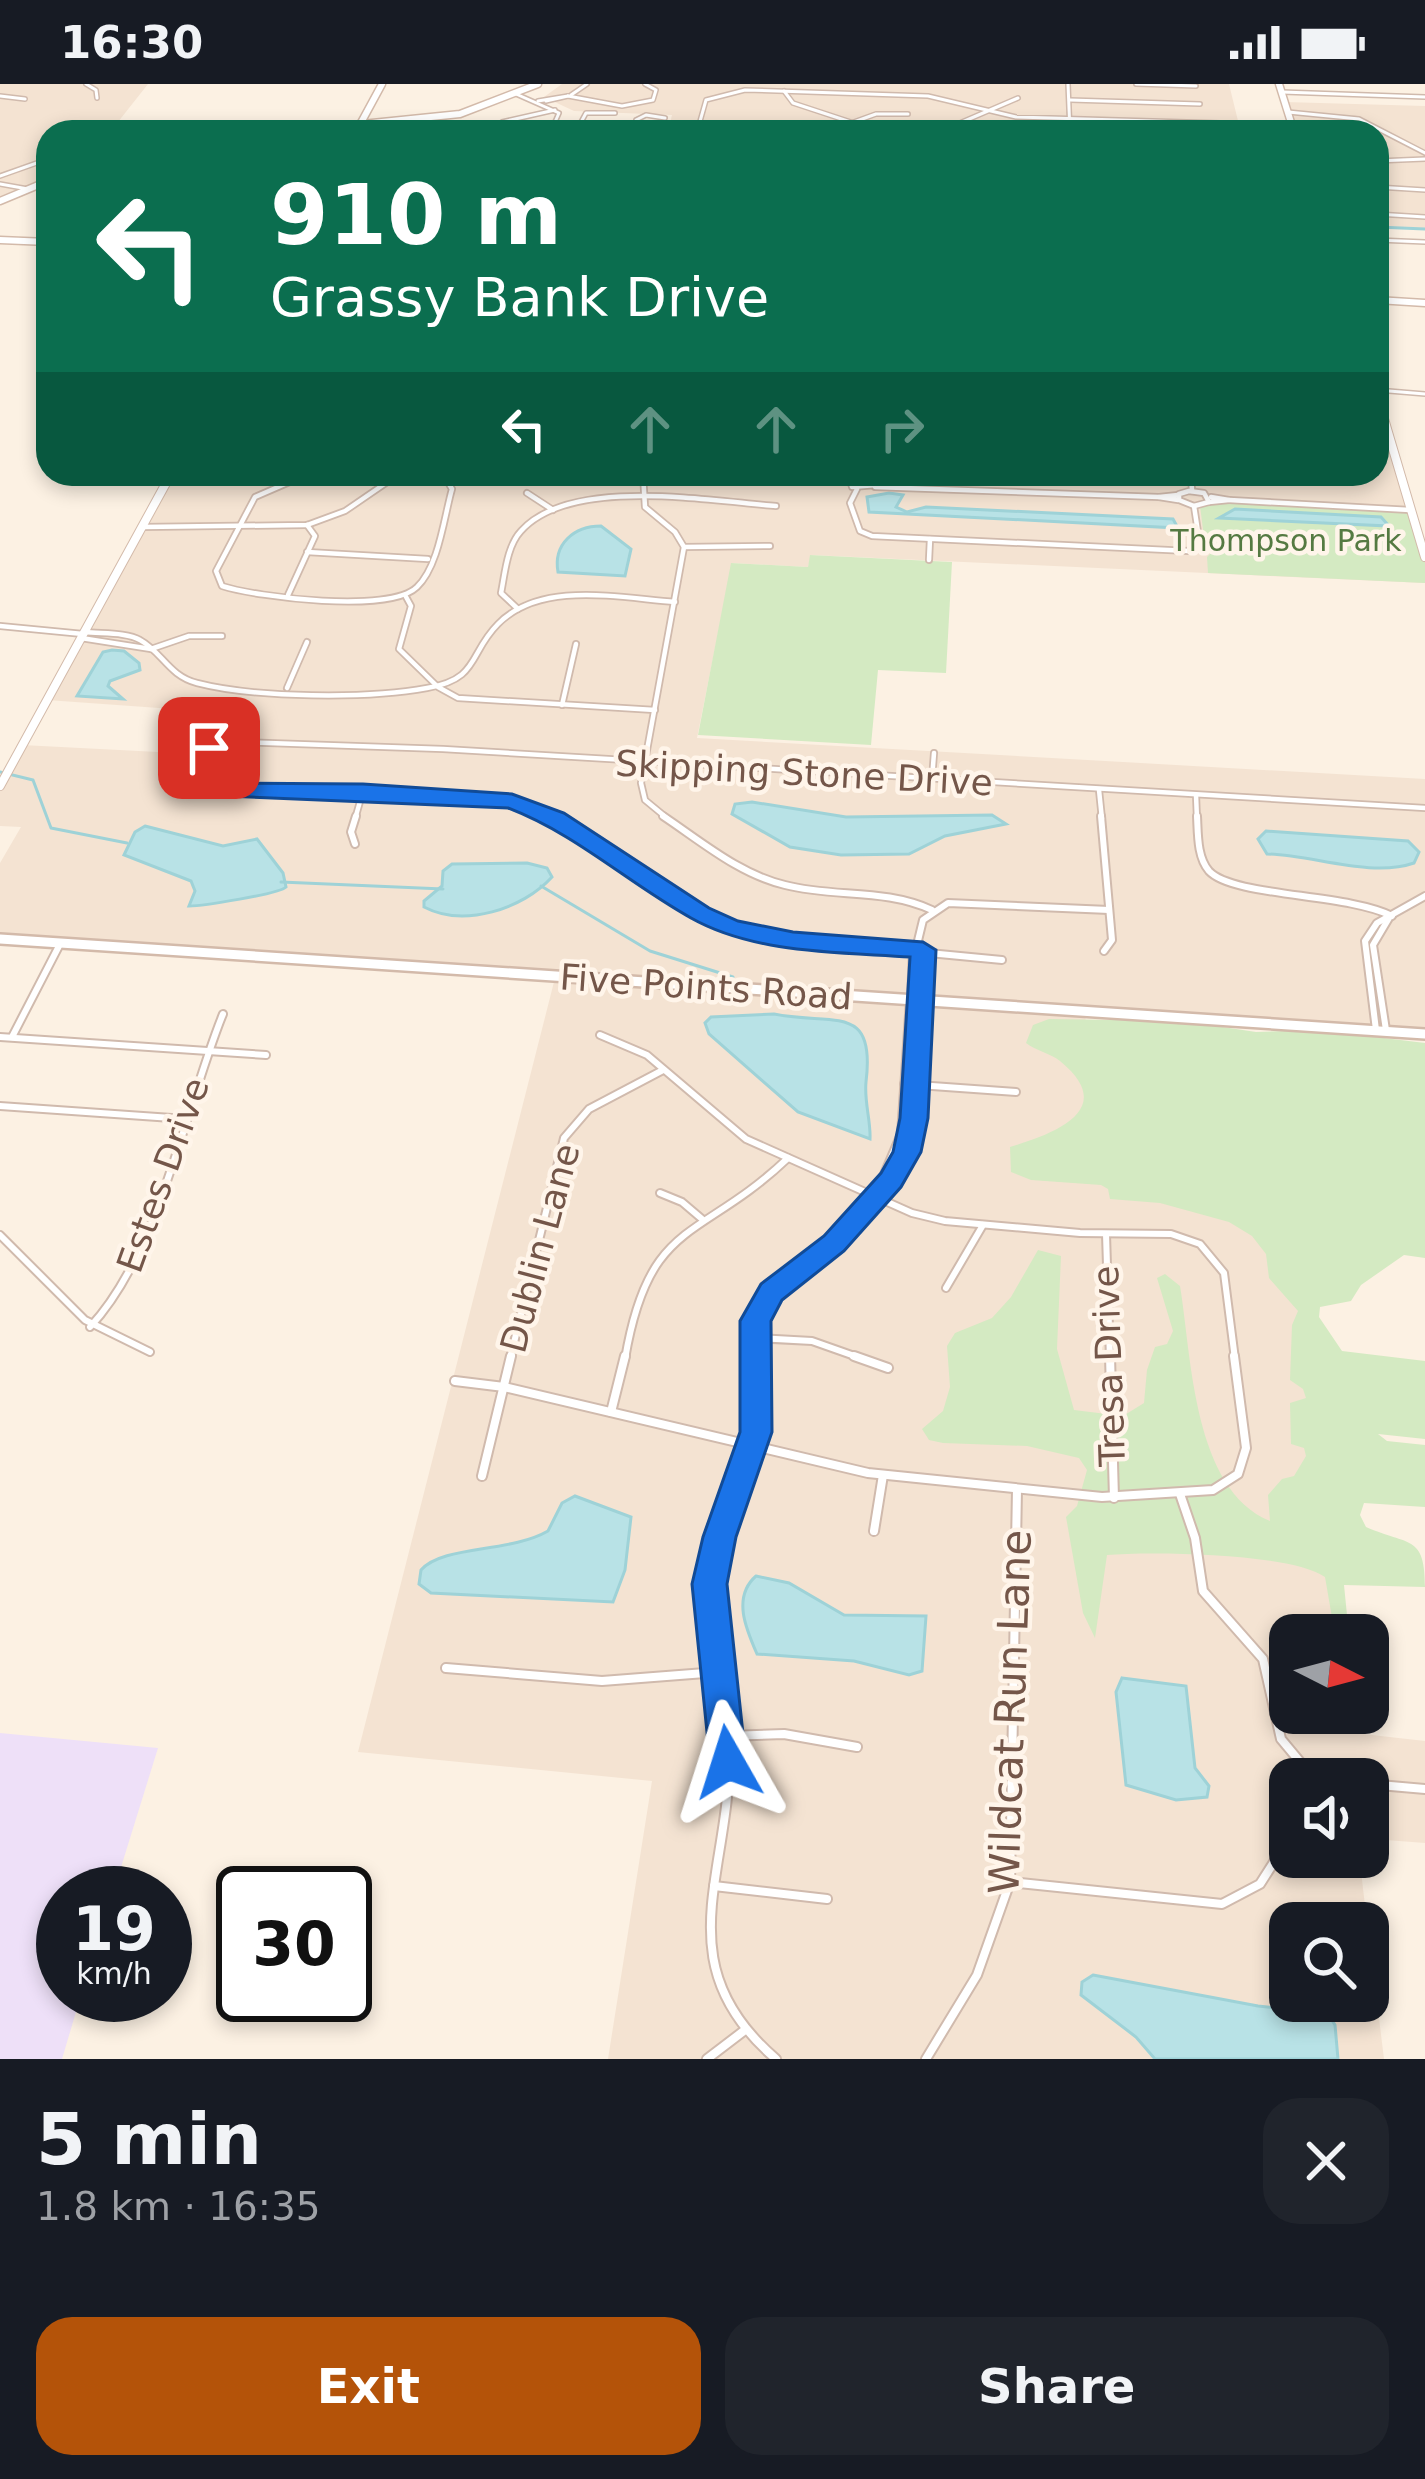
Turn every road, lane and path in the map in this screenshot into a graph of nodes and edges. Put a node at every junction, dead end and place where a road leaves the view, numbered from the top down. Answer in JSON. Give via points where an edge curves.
{"nodes":[{"id":1,"x":86,"y":84,"type":"edge"},
{"id":2,"x":382,"y":84,"type":"edge"},
{"id":3,"x":538,"y":84,"type":"edge"},
{"id":4,"x":587,"y":84,"type":"edge"},
{"id":5,"x":645,"y":84,"type":"edge"},
{"id":6,"x":1068,"y":84,"type":"edge"},
{"id":7,"x":1136,"y":84,"type":"edge"},
{"id":8,"x":1196,"y":86,"type":"edge"},
{"id":9,"x":1365,"y":86,"type":"edge"},
{"id":10,"x":1280,"y":88,"type":"edge"},
{"id":11,"x":784,"y":91,"type":"junction"},
{"id":12,"x":516,"y":94,"type":"junction"},
{"id":13,"x":1371,"y":95,"type":"junction"},
{"id":14,"x":0,"y":96,"type":"edge"},
{"id":15,"x":568,"y":96,"type":"junction"},
{"id":16,"x":1425,"y":97,"type":"edge"},
{"id":17,"x":97,"y":98,"type":"dead end"},
{"id":18,"x":1018,"y":98,"type":"dead end"},
{"id":19,"x":25,"y":99,"type":"dead end"},
{"id":20,"x":1070,"y":100,"type":"junction"},
{"id":21,"x":540,"y":102,"type":"junction"},
{"id":22,"x":1200,"y":104,"type":"dead end"},
{"id":23,"x":557,"y":110,"type":"junction"},
{"id":24,"x":991,"y":112,"type":"junction"},
{"id":25,"x":1288,"y":112,"type":"junction"},
{"id":26,"x":615,"y":113,"type":"dead end"},
{"id":27,"x":908,"y":114,"type":"dead end"},
{"id":28,"x":665,"y":118,"type":"dead end"},
{"id":29,"x":1069,"y":118,"type":"junction"},
{"id":30,"x":362,"y":120,"type":"edge"},
{"id":31,"x":415,"y":120,"type":"edge"},
{"id":32,"x":511,"y":120,"type":"edge"},
{"id":33,"x":556,"y":120,"type":"edge"},
{"id":34,"x":582,"y":120,"type":"edge"},
{"id":35,"x":639,"y":120,"type":"edge"},
{"id":36,"x":700,"y":120,"type":"edge"},
{"id":37,"x":844,"y":120,"type":"edge"},
{"id":38,"x":862,"y":120,"type":"edge"},
{"id":39,"x":970,"y":120,"type":"edge"},
{"id":40,"x":1131,"y":120,"type":"edge"},
{"id":41,"x":1290,"y":120,"type":"edge"},
{"id":42,"x":1359,"y":120,"type":"edge"},
{"id":43,"x":1389,"y":134,"type":"edge"},
{"id":44,"x":1425,"y":141,"type":"edge"},
{"id":45,"x":1408,"y":144,"type":"junction"},
{"id":46,"x":1425,"y":156,"type":"edge"},
{"id":47,"x":1389,"y":160,"type":"edge"},
{"id":48,"x":36,"y":163,"type":"edge"},
{"id":49,"x":0,"y":176,"type":"edge"},
{"id":50,"x":0,"y":186,"type":"edge"},
{"id":51,"x":36,"y":186,"type":"edge"},
{"id":52,"x":1389,"y":188,"type":"edge"},
{"id":53,"x":28,"y":189,"type":"junction"},
{"id":54,"x":1425,"y":190,"type":"edge"},
{"id":55,"x":20,"y":193,"type":"junction"},
{"id":56,"x":0,"y":200,"type":"edge"},
{"id":57,"x":1389,"y":215,"type":"edge"},
{"id":58,"x":1425,"y":217,"type":"edge"},
{"id":59,"x":0,"y":240,"type":"edge"},
{"id":60,"x":1389,"y":240,"type":"edge"},
{"id":61,"x":36,"y":242,"type":"edge"},
{"id":62,"x":1425,"y":242,"type":"edge"},
{"id":63,"x":1389,"y":301,"type":"edge"},
{"id":64,"x":1425,"y":303,"type":"edge"},
{"id":65,"x":1389,"y":392,"type":"edge"},
{"id":66,"x":1425,"y":394,"type":"edge"},
{"id":67,"x":1389,"y":434,"type":"edge"},
{"id":68,"x":164,"y":486,"type":"edge"},
{"id":69,"x":280,"y":486,"type":"edge"},
{"id":70,"x":381,"y":486,"type":"edge"},
{"id":71,"x":451,"y":486,"type":"edge"},
{"id":72,"x":643,"y":486,"type":"edge"},
{"id":73,"x":854,"y":486,"type":"edge"},
{"id":74,"x":866,"y":486,"type":"edge"},
{"id":75,"x":919,"y":486,"type":"edge"},
{"id":76,"x":1191,"y":486,"type":"edge"},
{"id":77,"x":857,"y":489,"type":"junction"},
{"id":78,"x":1192,"y":491,"type":"junction"},
{"id":79,"x":527,"y":494,"type":"dead end"},
{"id":80,"x":1178,"y":498,"type":"junction"},
{"id":81,"x":1209,"y":499,"type":"junction"},
{"id":82,"x":642,"y":500,"type":"junction"},
{"id":83,"x":776,"y":506,"type":"dead end"},
{"id":84,"x":1194,"y":506,"type":"junction"},
{"id":85,"x":1410,"y":508,"type":"junction"},
{"id":86,"x":553,"y":510,"type":"junction"},
{"id":87,"x":307,"y":525,"type":"junction"},
{"id":88,"x":237,"y":528,"type":"junction"},
{"id":89,"x":141,"y":529,"type":"junction"},
{"id":90,"x":931,"y":538,"type":"junction"},
{"id":91,"x":770,"y":546,"type":"dead end"},
{"id":92,"x":684,"y":548,"type":"junction"},
{"id":93,"x":308,"y":552,"type":"junction"},
{"id":94,"x":1425,"y":557,"type":"edge"},
{"id":95,"x":428,"y":559,"type":"junction"},
{"id":96,"x":929,"y":560,"type":"dead end"},
{"id":97,"x":288,"y":595,"type":"junction"},
{"id":98,"x":405,"y":595,"type":"junction"},
{"id":99,"x":675,"y":602,"type":"junction"},
{"id":100,"x":518,"y":609,"type":"junction"},
{"id":101,"x":3,"y":629,"type":"edge"},
{"id":102,"x":83,"y":634,"type":"junction"},
{"id":103,"x":222,"y":635,"type":"dead end"},
{"id":104,"x":307,"y":641,"type":"dead end"},
{"id":105,"x":576,"y":644,"type":"dead end"},
{"id":106,"x":151,"y":649,"type":"junction"},
{"id":107,"x":438,"y":687,"type":"junction"},
{"id":108,"x":287,"y":689,"type":"junction"},
{"id":109,"x":562,"y":705,"type":"junction"},
{"id":110,"x":655,"y":710,"type":"junction"},
{"id":111,"x":934,"y":753,"type":"dead end"},
{"id":112,"x":645,"y":764,"type":"junction"},
{"id":113,"x":4,"y":778,"type":"edge"},
{"id":114,"x":932,"y":779,"type":"junction"},
{"id":115,"x":1099,"y":790,"type":"junction"},
{"id":116,"x":363,"y":791,"type":"junction"},
{"id":117,"x":1196,"y":796,"type":"junction"},
{"id":118,"x":1425,"y":808,"type":"edge"},
{"id":119,"x":355,"y":844,"type":"dead end"},
{"id":120,"x":1425,"y":896,"type":"edge"},
{"id":121,"x":932,"y":910,"type":"junction"},
{"id":122,"x":1109,"y":910,"type":"junction"},
{"id":123,"x":1392,"y":916,"type":"junction"},
{"id":124,"x":0,"y":941,"type":"edge"},
{"id":125,"x":59,"y":946,"type":"junction"},
{"id":126,"x":917,"y":950,"type":"junction"},
{"id":127,"x":1105,"y":951,"type":"dead end"},
{"id":128,"x":1001,"y":960,"type":"dead end"},
{"id":129,"x":1370,"y":992,"type":"junction"},
{"id":130,"x":1379,"y":993,"type":"junction"},
{"id":131,"x":914,"y":1000,"type":"junction"},
{"id":132,"x":223,"y":1014,"type":"dead end"},
{"id":133,"x":1381,"y":1030,"type":"junction"},
{"id":134,"x":1425,"y":1034,"type":"edge"},
{"id":135,"x":601,"y":1035,"type":"dead end"},
{"id":136,"x":0,"y":1037,"type":"edge"},
{"id":137,"x":12,"y":1037,"type":"junction"},
{"id":138,"x":208,"y":1051,"type":"junction"},
{"id":139,"x":266,"y":1055,"type":"dead end"},
{"id":140,"x":664,"y":1070,"type":"junction"},
{"id":141,"x":904,"y":1084,"type":"junction"},
{"id":142,"x":916,"y":1085,"type":"junction"},
{"id":143,"x":1016,"y":1092,"type":"dead end"},
{"id":144,"x":0,"y":1106,"type":"edge"},
{"id":145,"x":187,"y":1119,"type":"junction"},
{"id":146,"x":788,"y":1158,"type":"junction"},
{"id":147,"x":660,"y":1193,"type":"dead end"},
{"id":148,"x":874,"y":1196,"type":"junction"},
{"id":149,"x":702,"y":1219,"type":"junction"},
{"id":150,"x":983,"y":1225,"type":"junction"},
{"id":151,"x":1106,"y":1234,"type":"junction"},
{"id":152,"x":0,"y":1235,"type":"edge"},
{"id":153,"x":946,"y":1288,"type":"dead end"},
{"id":154,"x":90,"y":1327,"type":"junction"},
{"id":155,"x":754,"y":1338,"type":"junction"},
{"id":156,"x":150,"y":1352,"type":"dead end"},
{"id":157,"x":889,"y":1368,"type":"dead end"},
{"id":158,"x":455,"y":1381,"type":"dead end"},
{"id":159,"x":504,"y":1387,"type":"junction"},
{"id":160,"x":611,"y":1412,"type":"junction"},
{"id":161,"x":752,"y":1446,"type":"junction"},
{"id":162,"x":883,"y":1475,"type":"junction"},
{"id":163,"x":482,"y":1476,"type":"dead end"},
{"id":164,"x":1018,"y":1489,"type":"junction"},
{"id":165,"x":1180,"y":1494,"type":"junction"},
{"id":166,"x":1114,"y":1498,"type":"junction"},
{"id":167,"x":874,"y":1531,"type":"dead end"},
{"id":168,"x":446,"y":1668,"type":"dead end"},
{"id":169,"x":718,"y":1672,"type":"junction"},
{"id":170,"x":727,"y":1736,"type":"junction"},
{"id":171,"x":857,"y":1747,"type":"dead end"},
{"id":172,"x":1296,"y":1758,"type":"edge"},
{"id":173,"x":1389,"y":1786,"type":"edge"},
{"id":174,"x":1425,"y":1790,"type":"edge"},
{"id":175,"x":1269,"y":1870,"type":"edge"},
{"id":176,"x":1010,"y":1882,"type":"junction"},
{"id":177,"x":714,"y":1886,"type":"junction"},
{"id":178,"x":826,"y":1899,"type":"dead end"},
{"id":179,"x":745,"y":2030,"type":"junction"},
{"id":180,"x":707,"y":2059,"type":"edge"},
{"id":181,"x":776,"y":2059,"type":"edge"},
{"id":182,"x":926,"y":2059,"type":"edge"}],
"edges":[{"from":1,"to":17,"type":"street"},
{"from":2,"to":30,"type":"main road"},
{"from":3,"to":12,"type":"main road"},
{"from":4,"to":15,"type":"street"},
{"from":5,"to":15,"type":"street","via":[[656,90],[639,105]]},
{"from":6,"to":20,"type":"street"},
{"from":7,"to":8,"type":"street"},
{"from":9,"to":13,"type":"street"},
{"from":10,"to":13,"type":"street"},
{"from":10,"to":25,"type":"main road"},
{"from":11,"to":24,"type":"street","via":[[939,96]]},
{"from":11,"to":36,"type":"street","via":[[730,91],[706,100]]},
{"from":11,"to":37,"type":"street","via":[[792,103]]},
{"from":12,"to":21,"type":"street"},
{"from":12,"to":31,"type":"main road"},
{"from":13,"to":16,"type":"street"},
{"from":14,"to":19,"type":"street"},
{"from":15,"to":21,"type":"street"},
{"from":18,"to":24,"type":"street"},
{"from":20,"to":22,"type":"street"},
{"from":20,"to":29,"type":"street"},
{"from":21,"to":23,"type":"street"},
{"from":23,"to":32,"type":"street"},
{"from":23,"to":33,"type":"street"},
{"from":24,"to":29,"type":"street"},
{"from":24,"to":39,"type":"street"},
{"from":25,"to":41,"type":"main road"},
{"from":25,"to":42,"type":"street"},
{"from":26,"to":34,"type":"street","via":[[585,113]]},
{"from":27,"to":38,"type":"street"},
{"from":28,"to":35,"type":"street"},
{"from":29,"to":40,"type":"street"},
{"from":43,"to":45,"type":"street"},
{"from":44,"to":45,"type":"street"},
{"from":45,"to":46,"type":"street"},
{"from":46,"to":47,"type":"street"},
{"from":48,"to":49,"type":"street"},
{"from":50,"to":53,"type":"street"},
{"from":50,"to":55,"type":"street"},
{"from":51,"to":53,"type":"main road"},
{"from":52,"to":54,"type":"street"},
{"from":53,"to":55,"type":"main road"},
{"from":55,"to":56,"type":"main road"},
{"from":57,"to":58,"type":"street"},
{"from":59,"to":61,"type":"main road"},
{"from":60,"to":62,"type":"street"},
{"from":63,"to":64,"type":"main road"},
{"from":65,"to":66,"type":"street"},
{"from":67,"to":85,"type":"main road"},
{"from":68,"to":89,"type":"main road"},
{"from":69,"to":88,"type":"street","via":[[255,497]]},
{"from":70,"to":87,"type":"street"},
{"from":71,"to":95,"type":"street"},
{"from":72,"to":82,"type":"street"},
{"from":73,"to":77,"type":"street"},
{"from":74,"to":77,"type":"street"},
{"from":75,"to":80,"type":"street"},
{"from":76,"to":78,"type":"street"},
{"from":77,"to":90,"type":"street","via":[[849,501],[862,533]]},
{"from":78,"to":80,"type":"street"},
{"from":78,"to":81,"type":"street"},
{"from":79,"to":86,"type":"street"},
{"from":80,"to":84,"type":"street"},
{"from":81,"to":84,"type":"street"},
{"from":81,"to":85,"type":"street"},
{"from":82,"to":83,"type":"street"},
{"from":82,"to":86,"type":"street"},
{"from":82,"to":92,"type":"street"},
{"from":84,"to":90,"type":"street","via":[[1196,549]]},
{"from":85,"to":94,"type":"main road"},
{"from":86,"to":100,"type":"street","via":[[515,541],[500,593]]},
{"from":87,"to":88,"type":"street"},
{"from":87,"to":93,"type":"street","via":[[315,536]]},
{"from":88,"to":89,"type":"street"},
{"from":88,"to":97,"type":"street","via":[[215,574],[221,586]]},
{"from":89,"to":102,"type":"main road"},
{"from":90,"to":96,"type":"street"},
{"from":91,"to":92,"type":"street"},
{"from":92,"to":99,"type":"street"},
{"from":93,"to":95,"type":"street"},
{"from":93,"to":97,"type":"street"},
{"from":95,"to":98,"type":"street"},
{"from":97,"to":98,"type":"street"},
{"from":98,"to":107,"type":"street","via":[[411,606],[399,649]]},
{"from":99,"to":100,"type":"street","via":[[574,598]]},
{"from":99,"to":110,"type":"street"},
{"from":100,"to":107,"type":"street","via":[[495,626],[476,665]]},
{"from":101,"to":102,"type":"street"},
{"from":102,"to":106,"type":"street"},
{"from":102,"to":113,"type":"main road"},
{"from":103,"to":106,"type":"street"},
{"from":104,"to":108,"type":"street"},
{"from":105,"to":109,"type":"street"},
{"from":106,"to":108,"type":"street","via":[[188,681]]},
{"from":107,"to":108,"type":"street","via":[[397,694]]},
{"from":107,"to":109,"type":"street","via":[[466,700]]},
{"from":109,"to":110,"type":"street"},
{"from":110,"to":112,"type":"street"},
{"from":111,"to":114,"type":"street"},
{"from":112,"to":114,"type":"street","name":"Skipping Stone Drive"},
{"from":112,"to":116,"type":"street","name":"Skipping Stone Drive","via":[[240,742],[209,748],[191,764],[196,783],[210,790]]},
{"from":112,"to":121,"type":"street","via":[[641,788],[651,807],[756,875],[796,887],[892,894]]},
{"from":114,"to":115,"type":"street","name":"Skipping Stone Drive"},
{"from":115,"to":117,"type":"street","name":"Skipping Stone Drive"},
{"from":115,"to":122,"type":"street"},
{"from":116,"to":119,"type":"street"},
{"from":116,"to":126,"type":"street","via":[[526,805],[731,927]]},
{"from":117,"to":118,"type":"street","name":"Skipping Stone Drive"},
{"from":117,"to":123,"type":"street","via":[[1204,866],[1216,882],[1346,896]]},
{"from":120,"to":123,"type":"street"},
{"from":121,"to":122,"type":"street","via":[[977,901]]},
{"from":121,"to":126,"type":"street","via":[[920,922]]},
{"from":122,"to":127,"type":"street"},
{"from":123,"to":129,"type":"street","via":[[1365,941]]},
{"from":123,"to":130,"type":"street","via":[[1372,945]]},
{"from":124,"to":125,"type":"main road","name":"Five Points Road"},
{"from":125,"to":131,"type":"main road","name":"Five Points Road"},
{"from":125,"to":137,"type":"street"},
{"from":126,"to":128,"type":"street"},
{"from":126,"to":131,"type":"street"},
{"from":129,"to":130,"type":"street"},
{"from":129,"to":133,"type":"street"},
{"from":130,"to":133,"type":"street"},
{"from":131,"to":133,"type":"main road","name":"Five Points Road"},
{"from":131,"to":141,"type":"street"},
{"from":131,"to":142,"type":"street"},
{"from":132,"to":138,"type":"street","name":"Estes Drive"},
{"from":133,"to":134,"type":"main road","name":"Five Points Road"},
{"from":135,"to":140,"type":"street","via":[[637,1048]]},
{"from":136,"to":137,"type":"street"},
{"from":137,"to":138,"type":"street"},
{"from":138,"to":139,"type":"street"},
{"from":138,"to":145,"type":"street","name":"Estes Drive"},
{"from":140,"to":146,"type":"street","via":[[735,1132]]},
{"from":140,"to":159,"type":"street","name":"Dublin Lane","via":[[595,1105],[568,1132]]},
{"from":141,"to":142,"type":"street"},
{"from":141,"to":148,"type":"street","via":[[896,1153]]},
{"from":142,"to":143,"type":"street"},
{"from":142,"to":148,"type":"street","via":[[907,1152]]},
{"from":144,"to":145,"type":"street"},
{"from":145,"to":154,"type":"street","name":"Estes Drive","via":[[118,1297]]},
{"from":146,"to":148,"type":"street"},
{"from":146,"to":149,"type":"street"},
{"from":147,"to":149,"type":"street"},
{"from":148,"to":150,"type":"street","via":[[921,1216]]},
{"from":148,"to":155,"type":"street","via":[[829,1248],[771,1292]]},
{"from":149,"to":160,"type":"street","via":[[670,1244],[644,1281]]},
{"from":150,"to":151,"type":"street"},
{"from":150,"to":153,"type":"street"},
{"from":151,"to":165,"type":"street","via":[[1171,1234],[1208,1250],[1224,1273],[1246,1448],[1228,1483]]},
{"from":151,"to":166,"type":"street","name":"Tresa Drive"},
{"from":152,"to":154,"type":"street"},
{"from":154,"to":156,"type":"street"},
{"from":155,"to":157,"type":"street","via":[[819,1342]]},
{"from":155,"to":161,"type":"street"},
{"from":158,"to":159,"type":"street"},
{"from":159,"to":160,"type":"street"},
{"from":159,"to":163,"type":"street","name":"Dublin Lane"},
{"from":160,"to":161,"type":"street"},
{"from":161,"to":162,"type":"street"},
{"from":161,"to":169,"type":"street","via":[[712,1562]]},
{"from":162,"to":164,"type":"street"},
{"from":162,"to":167,"type":"street"},
{"from":164,"to":166,"type":"street"},
{"from":164,"to":176,"type":"street","name":"Wildcat Run Lane"},
{"from":165,"to":166,"type":"street"},
{"from":165,"to":172,"type":"street","via":[[1204,1591],[1263,1659],[1281,1739]]},
{"from":168,"to":169,"type":"street","via":[[602,1681]]},
{"from":169,"to":170,"type":"street"},
{"from":170,"to":171,"type":"street","via":[[800,1735]]},
{"from":170,"to":177,"type":"street"},
{"from":173,"to":174,"type":"street"},
{"from":175,"to":176,"type":"street","via":[[1260,1884],[1222,1904]]},
{"from":176,"to":182,"type":"street","name":"Wildcat Run Lane","via":[[980,1976]]},
{"from":177,"to":178,"type":"street"},
{"from":177,"to":179,"type":"street","via":[[712,1963]]},
{"from":179,"to":180,"type":"street"},
{"from":179,"to":181,"type":"street"}]}
